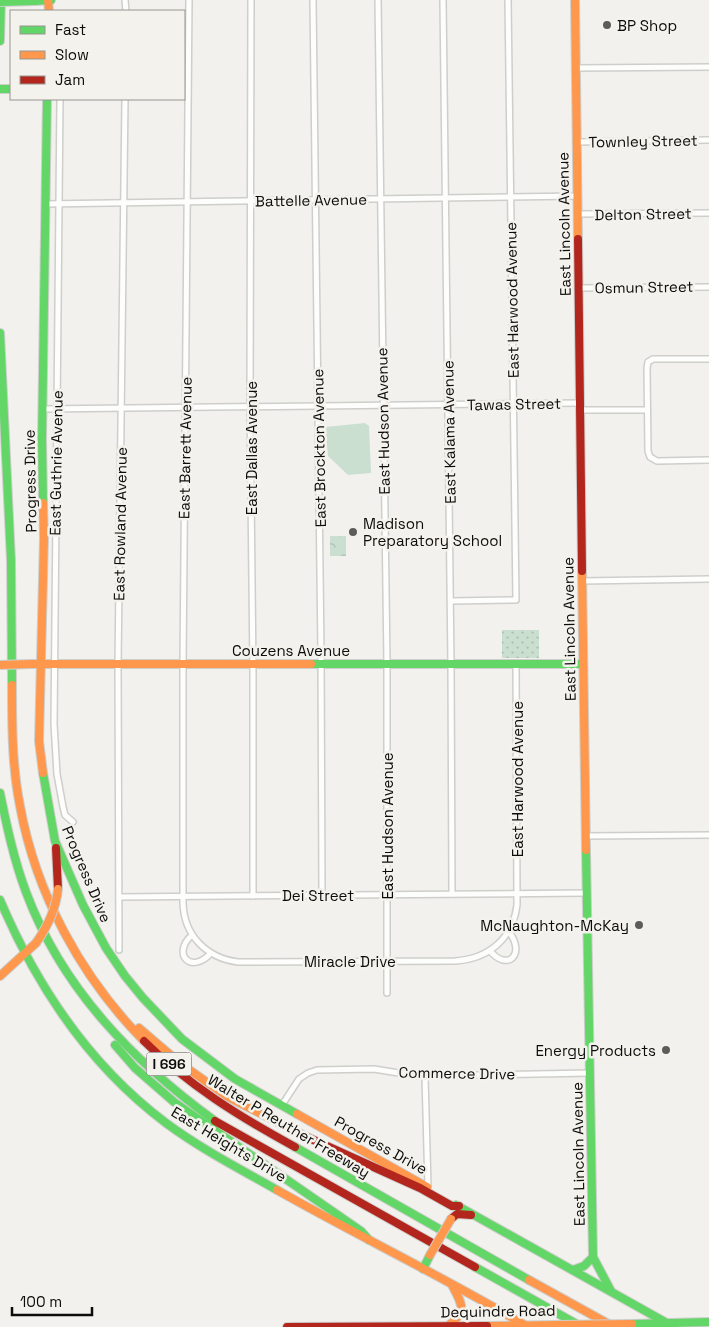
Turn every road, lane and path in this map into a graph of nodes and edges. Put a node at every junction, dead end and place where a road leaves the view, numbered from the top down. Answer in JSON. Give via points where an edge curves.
{"nodes":[{"id":1,"x":49,"y":0,"type":"edge"},
{"id":2,"x":189,"y":0,"type":"edge"},
{"id":3,"x":251,"y":0,"type":"edge"},
{"id":4,"x":313,"y":0,"type":"edge"},
{"id":5,"x":378,"y":0,"type":"edge"},
{"id":6,"x":443,"y":0,"type":"edge"},
{"id":7,"x":508,"y":0,"type":"edge"},
{"id":8,"x":575,"y":0,"type":"edge"},
{"id":9,"x":1,"y":1,"type":"edge"},
{"id":10,"x":35,"y":1,"type":"edge"},
{"id":11,"x":0,"y":25,"type":"edge"},
{"id":12,"x":0,"y":41,"type":"edge"},
{"id":13,"x":709,"y":67,"type":"edge"},
{"id":14,"x":576,"y":68,"type":"junction"},
{"id":15,"x":47,"y":100,"type":"edge"},
{"id":16,"x":60,"y":100,"type":"edge"},
{"id":17,"x":125,"y":100,"type":"edge"},
{"id":18,"x":709,"y":140,"type":"edge"},
{"id":19,"x":577,"y":142,"type":"junction"},
{"id":20,"x":578,"y":196,"type":"junction"},
{"id":21,"x":511,"y":197,"type":"junction"},
{"id":22,"x":446,"y":198,"type":"junction"},
{"id":23,"x":381,"y":199,"type":"junction"},
{"id":24,"x":315,"y":200,"type":"junction"},
{"id":25,"x":251,"y":201,"type":"junction"},
{"id":26,"x":187,"y":202,"type":"junction"},
{"id":27,"x":45,"y":204,"type":"junction"},
{"id":28,"x":124,"y":204,"type":"junction"},
{"id":29,"x":59,"y":205,"type":"junction"},
{"id":30,"x":709,"y":213,"type":"edge"},
{"id":31,"x":578,"y":214,"type":"junction"},
{"id":32,"x":709,"y":287,"type":"edge"},
{"id":33,"x":578,"y":288,"type":"junction"},
{"id":34,"x":0,"y":333,"type":"edge"},
{"id":35,"x":709,"y":358,"type":"edge"},
{"id":36,"x":513,"y":404,"type":"junction"},
{"id":37,"x":448,"y":405,"type":"junction"},
{"id":38,"x":318,"y":406,"type":"junction"},
{"id":39,"x":383,"y":406,"type":"junction"},
{"id":40,"x":250,"y":407,"type":"junction"},
{"id":41,"x":580,"y":407,"type":"junction"},
{"id":42,"x":185,"y":408,"type":"junction"},
{"id":43,"x":43,"y":409,"type":"junction"},
{"id":44,"x":57,"y":409,"type":"junction"},
{"id":45,"x":121,"y":409,"type":"junction"},
{"id":46,"x":647,"y":410,"type":"junction"},
{"id":47,"x":709,"y":460,"type":"edge"},
{"id":48,"x":709,"y":579,"type":"edge"},
{"id":49,"x":582,"y":581,"type":"junction"},
{"id":50,"x":450,"y":601,"type":"junction"},
{"id":51,"x":387,"y":663,"type":"junction"},
{"id":52,"x":183,"y":664,"type":"junction"},
{"id":53,"x":253,"y":664,"type":"junction"},
{"id":54,"x":321,"y":664,"type":"junction"},
{"id":55,"x":452,"y":664,"type":"junction"},
{"id":56,"x":583,"y":664,"type":"junction"},
{"id":57,"x":0,"y":665,"type":"edge"},
{"id":58,"x":41,"y":665,"type":"junction"},
{"id":59,"x":54,"y":665,"type":"junction"},
{"id":60,"x":118,"y":665,"type":"junction"},
{"id":61,"x":516,"y":665,"type":"junction"},
{"id":62,"x":0,"y":793,"type":"edge"},
{"id":63,"x":73,"y":822,"type":"dead end"},
{"id":64,"x":709,"y":835,"type":"edge"},
{"id":65,"x":586,"y":836,"type":"junction"},
{"id":66,"x":55,"y":841,"type":"junction"},
{"id":67,"x":587,"y":893,"type":"junction"},
{"id":68,"x":452,"y":894,"type":"junction"},
{"id":69,"x":517,"y":894,"type":"junction"},
{"id":70,"x":322,"y":895,"type":"junction"},
{"id":71,"x":387,"y":895,"type":"junction"},
{"id":72,"x":183,"y":896,"type":"junction"},
{"id":73,"x":253,"y":896,"type":"junction"},
{"id":74,"x":119,"y":897,"type":"junction"},
{"id":75,"x":0,"y":900,"type":"edge"},
{"id":76,"x":509,"y":932,"type":"junction"},
{"id":77,"x":192,"y":935,"type":"junction"},
{"id":78,"x":119,"y":950,"type":"dead end"},
{"id":79,"x":490,"y":951,"type":"junction"},
{"id":80,"x":211,"y":954,"type":"junction"},
{"id":81,"x":24,"y":955,"type":"junction"},
{"id":82,"x":387,"y":961,"type":"junction"},
{"id":83,"x":0,"y":976,"type":"edge"},
{"id":84,"x":388,"y":993,"type":"dead end"},
{"id":85,"x":96,"y":1014,"type":"junction"},
{"id":86,"x":122,"y":1018,"type":"junction"},
{"id":87,"x":590,"y":1073,"type":"junction"},
{"id":88,"x":426,"y":1076,"type":"junction"},
{"id":89,"x":282,"y":1106,"type":"junction"},
{"id":90,"x":428,"y":1187,"type":"junction"},
{"id":91,"x":459,"y":1206,"type":"junction"},
{"id":92,"x":475,"y":1216,"type":"junction"},
{"id":93,"x":370,"y":1240,"type":"junction"},
{"id":94,"x":593,"y":1257,"type":"junction"},
{"id":95,"x":423,"y":1269,"type":"junction"},
{"id":96,"x":573,"y":1270,"type":"junction"},
{"id":97,"x":451,"y":1283,"type":"junction"},
{"id":98,"x":611,"y":1291,"type":"junction"},
{"id":99,"x":709,"y":1322,"type":"edge"},
{"id":100,"x":671,"y":1325,"type":"edge"},
{"id":101,"x":448,"y":1326,"type":"edge"},
{"id":102,"x":526,"y":1326,"type":"edge"},
{"id":103,"x":287,"y":1327,"type":"edge"},
{"id":104,"x":402,"y":1327,"type":"edge"},
{"id":105,"x":582,"y":1327,"type":"edge"},
{"id":106,"x":615,"y":1327,"type":"edge"}],
"edges":[{"from":1,"to":10,"type":"main road"},
{"from":2,"to":26,"type":"street","name":"East Barrett Avenue"},
{"from":3,"to":25,"type":"street","name":"East Dallas Avenue"},
{"from":4,"to":24,"type":"street","name":"East Brockton Avenue"},
{"from":5,"to":23,"type":"street","name":"East Hudson Avenue"},
{"from":6,"to":22,"type":"street","name":"East Kalama Avenue"},
{"from":7,"to":21,"type":"street","name":"East Harwood Avenue"},
{"from":8,"to":14,"type":"main road","name":"East Lincoln Avenue"},
{"from":9,"to":10,"type":"main road","bridge":true},
{"from":9,"to":11,"type":"main road"},
{"from":11,"to":12,"type":"main road"},
{"from":13,"to":14,"type":"street"},
{"from":14,"to":19,"type":"main road","name":"East Lincoln Avenue"},
{"from":15,"to":27,"type":"main road","name":"Progress Drive"},
{"from":16,"to":29,"type":"street","name":"East Guthrie Avenue"},
{"from":17,"to":28,"type":"street","name":"East Rowland Avenue"},
{"from":18,"to":19,"type":"street","name":"Townley Street"},
{"from":19,"to":20,"type":"main road","name":"East Lincoln Avenue"},
{"from":20,"to":21,"type":"street","name":"Battelle Avenue"},
{"from":20,"to":31,"type":"main road","name":"East Lincoln Avenue"},
{"from":21,"to":22,"type":"street","name":"Battelle Avenue"},
{"from":21,"to":36,"type":"street","name":"East Harwood Avenue"},
{"from":22,"to":23,"type":"street","name":"Battelle Avenue"},
{"from":22,"to":37,"type":"street","name":"East Kalama Avenue"},
{"from":23,"to":24,"type":"street","name":"Battelle Avenue"},
{"from":23,"to":39,"type":"street","name":"East Hudson Avenue"},
{"from":24,"to":25,"type":"street","name":"Battelle Avenue"},
{"from":24,"to":38,"type":"street","name":"East Brockton Avenue"},
{"from":25,"to":26,"type":"street","name":"Battelle Avenue"},
{"from":25,"to":40,"type":"street","name":"East Dallas Avenue"},
{"from":26,"to":28,"type":"street","name":"Battelle Avenue"},
{"from":26,"to":42,"type":"street","name":"East Barrett Avenue"},
{"from":27,"to":29,"type":"street","name":"Battelle Avenue"},
{"from":27,"to":43,"type":"main road","name":"Progress Drive"},
{"from":28,"to":29,"type":"street","name":"Battelle Avenue"},
{"from":28,"to":45,"type":"street","name":"East Rowland Avenue"},
{"from":29,"to":44,"type":"street","name":"East Guthrie Avenue"},
{"from":30,"to":31,"type":"street","name":"Delton Street"},
{"from":31,"to":33,"type":"main road","name":"East Lincoln Avenue"},
{"from":32,"to":33,"type":"street","name":"Osmun Street"},
{"from":33,"to":41,"type":"main road","name":"East Lincoln Avenue"},
{"from":34,"to":86,"type":"main road","name":"Walter P Reuther Freeway","number":"I 696","via":[[12,593],[16,784],[27,837],[59,923],[95,984]]},
{"from":35,"to":46,"type":"street","via":[[649,361],[646,368]]},
{"from":36,"to":37,"type":"street","name":"Tawas Street"},
{"from":36,"to":41,"type":"street","name":"Tawas Street"},
{"from":36,"to":50,"type":"street","name":"East Harwood Avenue","via":[[516,600]]},
{"from":37,"to":39,"type":"street","name":"Tawas Street"},
{"from":37,"to":50,"type":"street","name":"East Kalama Avenue"},
{"from":38,"to":39,"type":"street","name":"Tawas Street"},
{"from":38,"to":40,"type":"street","name":"Tawas Street"},
{"from":38,"to":54,"type":"street","name":"East Brockton Avenue"},
{"from":39,"to":51,"type":"street","name":"East Hudson Avenue"},
{"from":40,"to":42,"type":"street","name":"Tawas Street"},
{"from":40,"to":53,"type":"street","name":"East Dallas Avenue"},
{"from":41,"to":46,"type":"street","name":"Tawas Street"},
{"from":41,"to":49,"type":"main road","name":"East Lincoln Avenue"},
{"from":42,"to":45,"type":"street","name":"Tawas Street"},
{"from":42,"to":52,"type":"street","name":"East Barrett Avenue"},
{"from":43,"to":44,"type":"street","name":"Tawas Street"},
{"from":43,"to":58,"type":"main road","name":"Progress Drive"},
{"from":44,"to":45,"type":"street","name":"Tawas Street"},
{"from":44,"to":59,"type":"street","name":"East Guthrie Avenue"},
{"from":45,"to":60,"type":"street","name":"East Rowland Avenue"},
{"from":46,"to":47,"type":"street","via":[[651,458],[657,461]]},
{"from":48,"to":49,"type":"street"},
{"from":49,"to":56,"type":"main road","name":"East Lincoln Avenue"},
{"from":50,"to":55,"type":"street","name":"East Kalama Avenue"},
{"from":51,"to":54,"type":"main road","name":"Couzens Avenue"},
{"from":51,"to":55,"type":"main road","name":"Couzens Avenue"},
{"from":51,"to":71,"type":"street","name":"East Hudson Avenue"},
{"from":52,"to":53,"type":"main road","name":"Couzens Avenue"},
{"from":52,"to":60,"type":"main road","name":"Couzens Avenue"},
{"from":52,"to":72,"type":"street","name":"East Barrett Avenue"},
{"from":53,"to":54,"type":"main road","name":"Couzens Avenue"},
{"from":53,"to":73,"type":"street","name":"East Dallas Avenue"},
{"from":54,"to":70,"type":"street","name":"East Brockton Avenue"},
{"from":55,"to":61,"type":"main road","name":"Couzens Avenue"},
{"from":55,"to":68,"type":"street","name":"East Kalama Avenue"},
{"from":56,"to":61,"type":"main road","name":"Couzens Avenue"},
{"from":56,"to":65,"type":"main road","name":"East Lincoln Avenue"},
{"from":57,"to":58,"type":"main road","name":"Couzens Avenue","bridge":true},
{"from":58,"to":59,"type":"main road","name":"Couzens Avenue"},
{"from":58,"to":66,"type":"main road","name":"Progress Drive","via":[[40,756]]},
{"from":59,"to":60,"type":"main road","name":"Couzens Avenue"},
{"from":59,"to":63,"type":"street","name":"East Guthrie Avenue","via":[[57,774],[65,815]]},
{"from":60,"to":74,"type":"street","name":"East Rowland Avenue"},
{"from":61,"to":69,"type":"street","name":"East Harwood Avenue"},
{"from":62,"to":85,"type":"main road","name":"Walter P Reuther Freeway","number":"I 696","via":[[13,851],[34,909],[65,970]]},
{"from":64,"to":65,"type":"street"},
{"from":65,"to":67,"type":"main road","name":"East Lincoln Avenue"},
{"from":66,"to":81,"type":"main road","bridge":true,"via":[[59,872],[52,915],[36,943]]},
{"from":66,"to":89,"type":"main road","name":"Progress Drive","via":[[99,936],[149,1005],[204,1056],[235,1079]]},
{"from":67,"to":69,"type":"street","name":"Dei Street"},
{"from":67,"to":87,"type":"main road","name":"East Lincoln Avenue"},
{"from":68,"to":69,"type":"street","name":"Dei Street"},
{"from":68,"to":71,"type":"street","name":"Dei Street"},
{"from":69,"to":76,"type":"street","name":"Miracle Drive"},
{"from":70,"to":71,"type":"street","name":"Dei Street"},
{"from":70,"to":73,"type":"street","name":"Dei Street"},
{"from":71,"to":82,"type":"street","name":"East Hudson Avenue"},
{"from":72,"to":73,"type":"street","name":"Dei Street"},
{"from":72,"to":74,"type":"street","name":"Dei Street"},
{"from":72,"to":77,"type":"street","name":"Miracle Drive","via":[[184,917]]},
{"from":74,"to":78,"type":"street","name":"East Rowland Avenue"},
{"from":75,"to":81,"type":"main road","name":"East Heights Drive"},
{"from":76,"to":79,"type":"street","name":"Miracle Drive"},
{"from":76,"to":79,"type":"street","name":"Miracle Drive","via":[[517,948],[514,956],[501,960]]},
{"from":77,"to":80,"type":"street","name":"Miracle Drive"},
{"from":77,"to":80,"type":"street","via":[[183,948],[187,961],[198,962]]},
{"from":79,"to":82,"type":"street","name":"Miracle Drive","via":[[462,960]]},
{"from":80,"to":82,"type":"street","name":"Miracle Drive","via":[[238,962]]},
{"from":81,"to":83,"type":"main road"},
{"from":81,"to":93,"type":"main road","name":"East Heights Drive","via":[[78,1038],[119,1082],[155,1114],[230,1164]]},
{"from":82,"to":84,"type":"street","name":"East Hudson Avenue"},
{"from":85,"to":93,"type":"main road","via":[[118,1049],[159,1090]]},
{"from":85,"to":105,"type":"main road","name":"Walter P Reuther Freeway","number":"I 696","via":[[145,1067],[221,1125]]},
{"from":86,"to":91,"type":"main road","via":[[200,1078],[236,1101],[452,1206]]},
{"from":86,"to":106,"type":"main road","name":"Walter P Reuther Freeway","number":"I 696","via":[[193,1084],[235,1112]]},
{"from":87,"to":88,"type":"street","name":"Commerce Drive"},
{"from":87,"to":94,"type":"main road","name":"East Lincoln Avenue"},
{"from":88,"to":89,"type":"street","name":"Commerce Drive","via":[[374,1069],[317,1070],[299,1079]]},
{"from":88,"to":90,"type":"street"},
{"from":89,"to":90,"type":"main road","name":"Progress Drive"},
{"from":90,"to":91,"type":"main road","name":"Progress Drive"},
{"from":91,"to":92,"type":"main road","name":"Progress Drive"},
{"from":92,"to":95,"type":"main road","bridge":true,"via":[[460,1214],[451,1219]]},
{"from":92,"to":96,"type":"main road","name":"Progress Drive"},
{"from":93,"to":95,"type":"main road","name":"East Heights Drive"},
{"from":94,"to":96,"type":"main road","via":[[584,1266]]},
{"from":94,"to":98,"type":"main road","name":"East Lincoln Avenue"},
{"from":95,"to":97,"type":"main road","name":"East Heights Drive"},
{"from":96,"to":98,"type":"main road","name":"Progress Drive"},
{"from":97,"to":101,"type":"main road","via":[[461,1302],[462,1312]]},
{"from":97,"to":102,"type":"main road","name":"East Heights Drive"},
{"from":98,"to":100,"type":"main road","name":"Progress Drive"},
{"from":99,"to":100,"type":"main road","name":"Dequindre Road"},
{"from":100,"to":102,"type":"main road","name":"Dequindre Road","bridge":true},
{"from":101,"to":102,"type":"main road","name":"Dequindre Road"},
{"from":101,"to":104,"type":"main road","name":"Dequindre Road"},
{"from":103,"to":104,"type":"main road","name":"Dequindre Road"}]}
